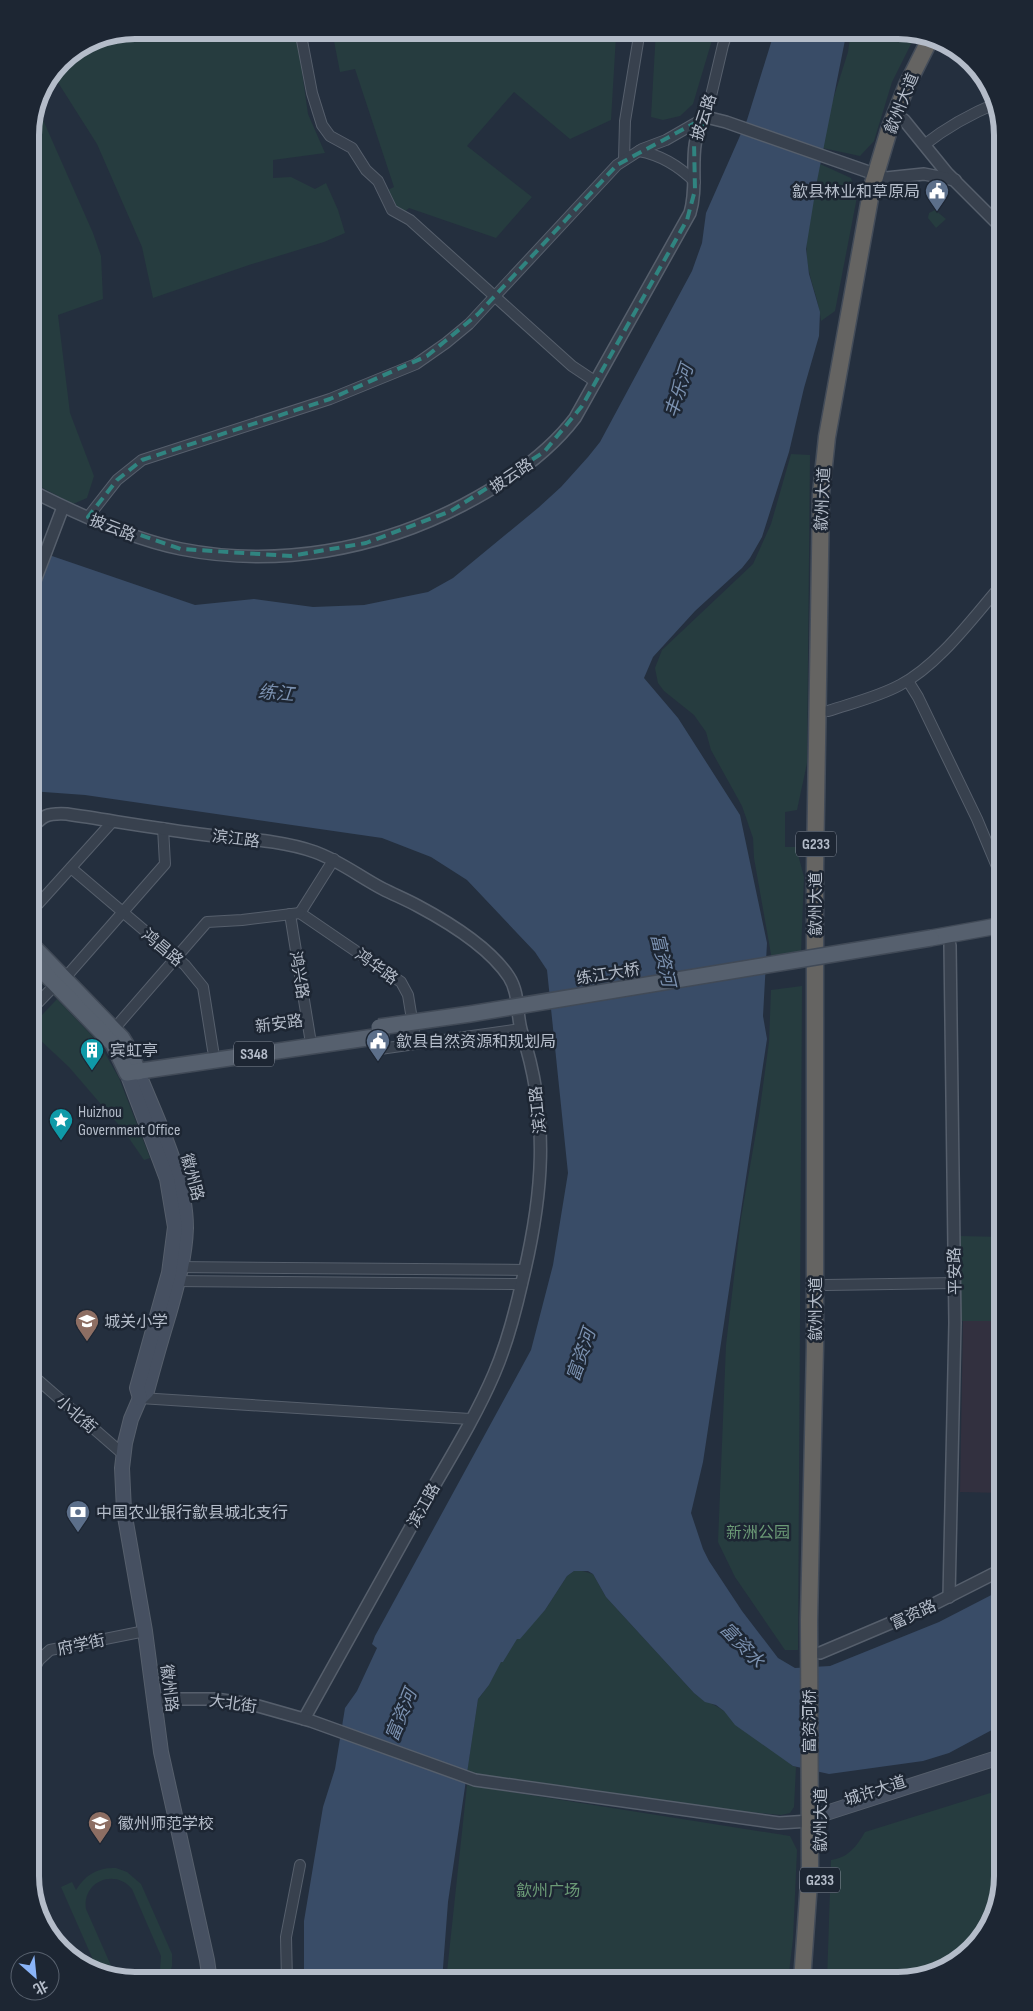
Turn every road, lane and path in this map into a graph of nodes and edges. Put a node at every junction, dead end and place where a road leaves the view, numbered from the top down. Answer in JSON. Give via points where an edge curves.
{"nodes":[{"id":1,"x":302,"y":39,"type":"edge"},
{"id":2,"x":639,"y":39,"type":"edge"},
{"id":3,"x":725,"y":39,"type":"edge"},
{"id":4,"x":928,"y":44,"type":"edge"},
{"id":5,"x":938,"y":48,"type":"edge"},
{"id":6,"x":989,"y":106,"type":"edge"},
{"id":7,"x":706,"y":117,"type":"junction"},
{"id":8,"x":904,"y":120,"type":"junction"},
{"id":9,"x":924,"y":145,"type":"junction"},
{"id":10,"x":639,"y":151,"type":"junction"},
{"id":11,"x":624,"y":160,"type":"junction"},
{"id":12,"x":881,"y":176,"type":"junction"},
{"id":13,"x":955,"y":180,"type":"junction"},
{"id":14,"x":695,"y":182,"type":"junction"},
{"id":15,"x":994,"y":220,"type":"edge"},
{"id":16,"x":494,"y":297,"type":"junction"},
{"id":17,"x":596,"y":382,"type":"junction"},
{"id":18,"x":39,"y":496,"type":"edge"},
{"id":19,"x":62,"y":512,"type":"junction"},
{"id":20,"x":88,"y":517,"type":"junction"},
{"id":21,"x":39,"y":571,"type":"edge"},
{"id":22,"x":994,"y":594,"type":"edge"},
{"id":23,"x":908,"y":681,"type":"junction"},
{"id":24,"x":828,"y":711,"type":"junction"},
{"id":25,"x":39,"y":819,"type":"edge"},
{"id":26,"x":113,"y":821,"type":"junction"},
{"id":27,"x":163,"y":828,"type":"junction"},
{"id":28,"x":334,"y":859,"type":"junction"},
{"id":29,"x":994,"y":860,"type":"edge"},
{"id":30,"x":71,"y":868,"type":"junction"},
{"id":31,"x":39,"y":902,"type":"edge"},
{"id":32,"x":123,"y":912,"type":"junction"},
{"id":33,"x":295,"y":913,"type":"junction"},
{"id":34,"x":994,"y":926,"type":"edge"},
{"id":35,"x":994,"y":937,"type":"edge"},
{"id":36,"x":931,"y":943,"type":"junction"},
{"id":37,"x":950,"y":945,"type":"junction"},
{"id":38,"x":39,"y":954,"type":"edge"},
{"id":39,"x":176,"y":958,"type":"junction"},
{"id":40,"x":39,"y":965,"type":"edge"},
{"id":41,"x":60,"y":981,"type":"junction"},
{"id":42,"x":39,"y":1002,"type":"edge"},
{"id":43,"x":114,"y":1029,"type":"junction"},
{"id":44,"x":521,"y":1029,"type":"junction"},
{"id":45,"x":376,"y":1034,"type":"junction"},
{"id":46,"x":310,"y":1036,"type":"junction"},
{"id":47,"x":416,"y":1044,"type":"junction"},
{"id":48,"x":213,"y":1050,"type":"junction"},
{"id":49,"x":131,"y":1068,"type":"junction"},
{"id":50,"x":176,"y":1267,"type":"junction"},
{"id":51,"x":525,"y":1270,"type":"junction"},
{"id":52,"x":173,"y":1281,"type":"junction"},
{"id":53,"x":955,"y":1283,"type":"junction"},
{"id":54,"x":522,"y":1284,"type":"junction"},
{"id":55,"x":826,"y":1285,"type":"junction"},
{"id":56,"x":39,"y":1381,"type":"edge"},
{"id":57,"x":140,"y":1398,"type":"junction"},
{"id":58,"x":470,"y":1420,"type":"junction"},
{"id":59,"x":124,"y":1455,"type":"junction"},
{"id":60,"x":994,"y":1573,"type":"edge"},
{"id":61,"x":949,"y":1597,"type":"junction"},
{"id":62,"x":145,"y":1630,"type":"junction"},
{"id":63,"x":39,"y":1660,"type":"edge"},
{"id":64,"x":816,"y":1660,"type":"junction"},
{"id":65,"x":154,"y":1699,"type":"junction"},
{"id":66,"x":308,"y":1720,"type":"junction"},
{"id":67,"x":994,"y":1759,"type":"edge"},
{"id":68,"x":994,"y":1769,"type":"edge"},
{"id":69,"x":815,"y":1779,"type":"joint"},
{"id":70,"x":817,"y":1820,"type":"junction"},
{"id":71,"x":300,"y":1865,"type":"dead end"},
{"id":72,"x":209,"y":1972,"type":"edge"},
{"id":73,"x":287,"y":1972,"type":"edge"},
{"id":74,"x":803,"y":1972,"type":"edge"},
{"id":75,"x":814,"y":1972,"type":"edge"}],
"edges":[{"from":1,"to":16,"type":"street","via":[[312,93],[326,132],[352,148],[366,170],[378,181],[392,210],[410,220]]},
{"from":2,"to":11,"type":"street","via":[[625,121]]},
{"from":3,"to":7,"type":"street","name":"披云路"},
{"from":4,"to":12,"type":"highway","name":"歙州大道","number":"G233","via":[[889,130]]},
{"from":5,"to":8,"type":"highway","name":"歙州大道","number":"G233"},
{"from":6,"to":9,"type":"street","via":[[969,114]]},
{"from":7,"to":10,"type":"street"},
{"from":7,"to":12,"type":"street"},
{"from":7,"to":14,"type":"street","name":"披云路","via":[[694,142]]},
{"from":8,"to":9,"type":"street"},
{"from":8,"to":12,"type":"highway","name":"歙州大道","number":"G233"},
{"from":9,"to":13,"type":"street"},
{"from":10,"to":11,"type":"street"},
{"from":10,"to":14,"type":"street","via":[[664,158]]},
{"from":11,"to":16,"type":"street","via":[[610,171]]},
{"from":12,"to":13,"type":"street","via":[[924,174]]},
{"from":12,"to":24,"type":"highway","name":"歙州大道","number":"G233","via":[[835,459],[831,508]]},
{"from":12,"to":64,"type":"highway","name":"歙州大道","number":"G233","via":[[858,261],[827,437],[821,494],[816,868]]},
{"from":13,"to":15,"type":"street"},
{"from":14,"to":17,"type":"street","name":"披云路","via":[[693,204],[687,220]]},
{"from":16,"to":17,"type":"street","via":[[572,366]]},
{"from":16,"to":20,"type":"street","via":[[469,324],[416,364],[330,399],[142,460],[117,480]]},
{"from":17,"to":20,"type":"street","name":"披云路","via":[[560,437],[519,470],[470,502],[432,520],[366,543],[298,555],[216,554],[162,544]]},
{"from":18,"to":19,"type":"street","name":"披云路"},
{"from":19,"to":20,"type":"street","name":"披云路"},
{"from":19,"to":21,"type":"street"},
{"from":22,"to":23,"type":"street","via":[[955,639]]},
{"from":23,"to":24,"type":"street"},
{"from":23,"to":29,"type":"street"},
{"from":24,"to":55,"type":"highway","name":"歙州大道","number":"G233"},
{"from":25,"to":26,"type":"street","name":"滨江路","via":[[54,813]]},
{"from":26,"to":27,"type":"street","name":"滨江路"},
{"from":26,"to":30,"type":"street"},
{"from":27,"to":28,"type":"street","name":"滨江路","via":[[295,846]]},
{"from":27,"to":32,"type":"street","via":[[165,864]]},
{"from":28,"to":33,"type":"street"},
{"from":28,"to":44,"type":"street","name":"滨江路","via":[[384,890],[434,915],[500,966],[515,989]]},
{"from":30,"to":31,"type":"street"},
{"from":30,"to":32,"type":"street","name":"鸿昌路"},
{"from":32,"to":39,"type":"street","name":"鸿昌路"},
{"from":32,"to":41,"type":"street"},
{"from":33,"to":39,"type":"street","via":[[207,922]]},
{"from":33,"to":46,"type":"street","name":"鸿兴路"},
{"from":33,"to":47,"type":"street","name":"鸿华路","via":[[401,982],[408,995]]},
{"from":34,"to":36,"type":"main road","number":"S348"},
{"from":35,"to":37,"type":"main road","number":"S348"},
{"from":36,"to":37,"type":"main road","number":"S348"},
{"from":36,"to":45,"type":"main road","name":"练江大桥","number":"S348","bridge":true,"via":[[470,1014]]},
{"from":37,"to":53,"type":"street","name":"平安路"},
{"from":38,"to":41,"type":"main road","name":"徽州路"},
{"from":39,"to":43,"type":"street"},
{"from":39,"to":48,"type":"street","name":"鸿昌路","via":[[194,973],[203,987]]},
{"from":40,"to":41,"type":"main road","name":"徽州路"},
{"from":41,"to":42,"type":"street"},
{"from":41,"to":43,"type":"main road","name":"徽州路"},
{"from":41,"to":49,"type":"main road","name":"徽州路"},
{"from":43,"to":49,"type":"main road","name":"徽州路","via":[[127,1045]]},
{"from":44,"to":47,"type":"street"},
{"from":44,"to":51,"type":"street","name":"滨江路","via":[[535,1085],[541,1146],[538,1204]]},
{"from":45,"to":46,"type":"main road","name":"新安路","number":"S348"},
{"from":45,"to":47,"type":"street","via":[[380,1049]]},
{"from":45,"to":49,"type":"main road","name":"新安路","number":"S348"},
{"from":46,"to":48,"type":"main road","name":"新安路","number":"S348"},
{"from":48,"to":49,"type":"main road","name":"新安路","number":"S348"},
{"from":49,"to":50,"type":"main road","name":"徽州路","via":[[170,1190]]},
{"from":50,"to":51,"type":"street"},
{"from":50,"to":52,"type":"main road","name":"徽州路"},
{"from":51,"to":54,"type":"street","name":"滨江路"},
{"from":52,"to":54,"type":"street"},
{"from":52,"to":57,"type":"main road","name":"徽州路","via":[[147,1391]]},
{"from":53,"to":55,"type":"street"},
{"from":53,"to":61,"type":"street","name":"平安路"},
{"from":54,"to":58,"type":"street","name":"滨江路","via":[[501,1357]]},
{"from":55,"to":64,"type":"highway","name":"歙州大道","number":"G233"},
{"from":56,"to":59,"type":"street","name":"小北街"},
{"from":57,"to":58,"type":"street"},
{"from":57,"to":59,"type":"main road","name":"徽州路","via":[[131,1418]]},
{"from":58,"to":66,"type":"street","name":"滨江路"},
{"from":59,"to":62,"type":"main road","name":"徽州路","via":[[124,1511]]},
{"from":60,"to":61,"type":"street","name":"富资路"},
{"from":61,"to":64,"type":"street","name":"富资路"},
{"from":62,"to":63,"type":"street","name":"府学街","via":[[54,1649]]},
{"from":62,"to":65,"type":"main road","name":"徽州路"},
{"from":64,"to":69,"type":"highway","name":"富资河桥","number":"G233"},
{"from":65,"to":66,"type":"street","name":"大北街","via":[[237,1701]]},
{"from":65,"to":72,"type":"main road","name":"徽州路","via":[[162,1752]]},
{"from":66,"to":70,"type":"street","name":"大北街","via":[[475,1780],[780,1822]]},
{"from":67,"to":70,"type":"main road","name":"城许大道"},
{"from":68,"to":70,"type":"main road","name":"城许大道","via":[[844,1818]]},
{"from":69,"to":70,"type":"highway","name":"歙州大道","number":"G233"},
{"from":70,"to":74,"type":"highway","name":"歙州大道","number":"G233"},
{"from":70,"to":75,"type":"highway","name":"歙州大道","number":"G233","via":[[819,1900]]},
{"from":71,"to":73,"type":"street","via":[[286,1937]]}]}
